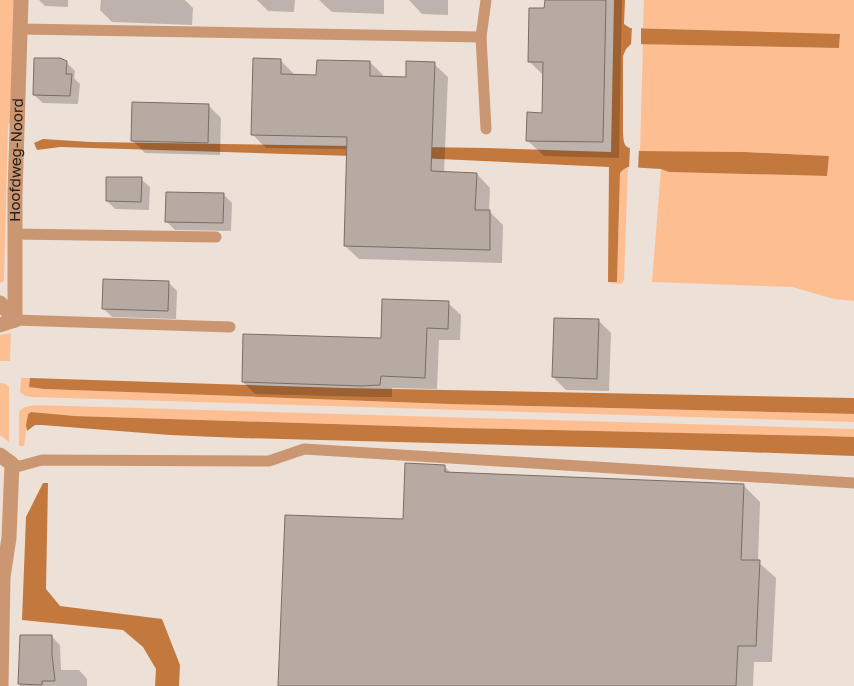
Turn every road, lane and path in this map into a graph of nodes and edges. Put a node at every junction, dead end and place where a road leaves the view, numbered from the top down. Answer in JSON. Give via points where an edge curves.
{"nodes":[{"id":1,"x":21,"y":0,"type":"edge"},
{"id":2,"x":486,"y":0,"type":"edge"},
{"id":3,"x":20,"y":30,"type":"junction"},
{"id":4,"x":481,"y":38,"type":"junction"},
{"id":5,"x":486,"y":129,"type":"dead end"},
{"id":6,"x":15,"y":234,"type":"junction"},
{"id":7,"x":216,"y":237,"type":"dead end"},
{"id":8,"x":0,"y":303,"type":"edge"},
{"id":9,"x":15,"y":320,"type":"junction"},
{"id":10,"x":0,"y":325,"type":"edge"},
{"id":11,"x":230,"y":327,"type":"dead end"},
{"id":12,"x":6,"y":460,"type":"edge"},
{"id":13,"x":854,"y":484,"type":"edge"},
{"id":14,"x":1,"y":686,"type":"edge"}],
"edges":[{"from":1,"to":3,"type":"street","name":"Hoofdweg-Noord"},
{"from":2,"to":4,"type":"lane"},
{"from":3,"to":4,"type":"lane"},
{"from":3,"to":6,"type":"street","name":"Hoofdweg-Noord"},
{"from":4,"to":5,"type":"lane"},
{"from":6,"to":7,"type":"lane"},
{"from":6,"to":9,"type":"street","name":"Hoofdweg-Noord"},
{"from":8,"to":9,"type":"street"},
{"from":9,"to":10,"type":"street"},
{"from":9,"to":11,"type":"lane"},
{"from":12,"to":13,"type":"lane","via":[[20,466],[42,460],[269,461],[304,449]]},
{"from":12,"to":14,"type":"street","via":[[9,538],[3,577]]}]}
